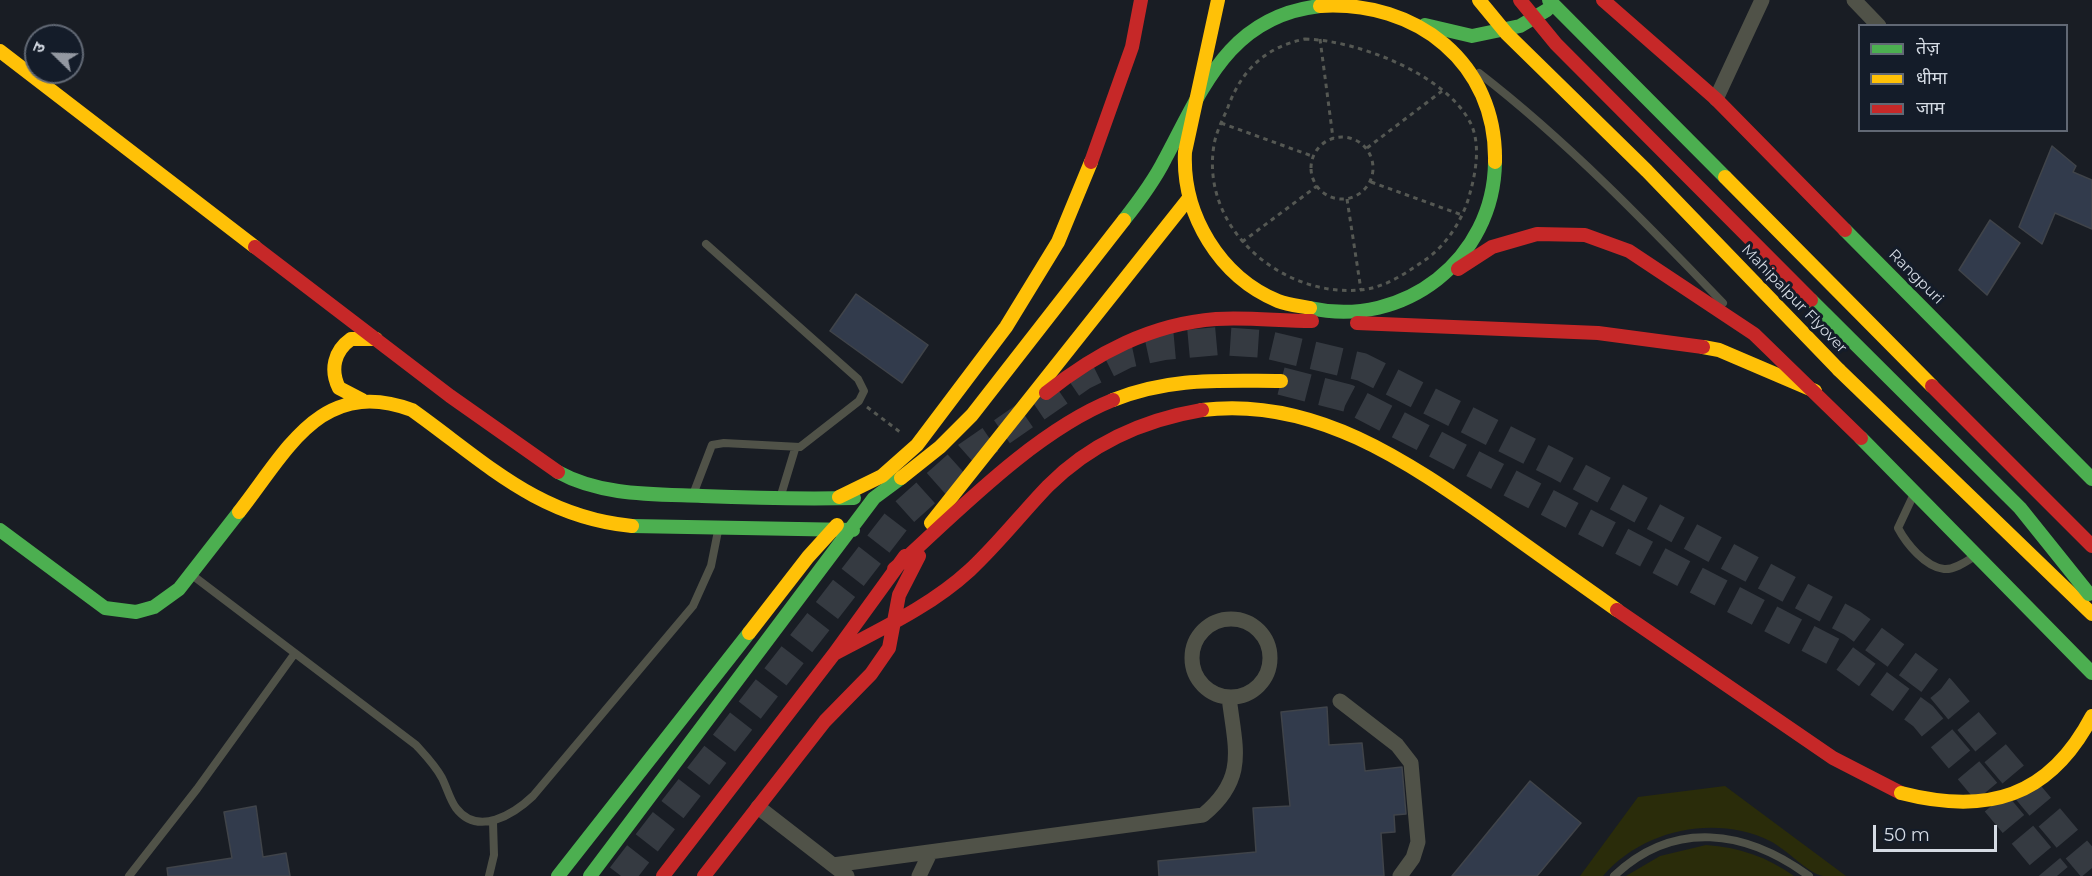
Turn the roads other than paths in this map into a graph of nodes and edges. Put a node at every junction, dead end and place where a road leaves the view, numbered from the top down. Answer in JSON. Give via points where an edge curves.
{"nodes":[{"id":1,"x":1141,"y":0,"type":"edge"},
{"id":2,"x":1218,"y":0,"type":"edge"},
{"id":3,"x":1479,"y":0,"type":"edge"},
{"id":4,"x":1520,"y":0,"type":"edge"},
{"id":5,"x":1549,"y":0,"type":"edge"},
{"id":6,"x":1564,"y":0,"type":"edge"},
{"id":7,"x":1603,"y":0,"type":"edge"},
{"id":8,"x":1762,"y":0,"type":"edge"},
{"id":9,"x":1854,"y":0,"type":"edge"},
{"id":10,"x":1364,"y":3,"type":"edge"},
{"id":11,"x":1418,"y":23,"type":"junction"},
{"id":12,"x":1877,"y":24,"type":"edge"},
{"id":13,"x":0,"y":51,"type":"edge"},
{"id":14,"x":1458,"y":56,"type":"junction"},
{"id":15,"x":1197,"y":98,"type":"junction"},
{"id":16,"x":1716,"y":99,"type":"junction"},
{"id":17,"x":1189,"y":198,"type":"junction"},
{"id":18,"x":706,"y":243,"type":"dead end"},
{"id":19,"x":1431,"y":285,"type":"junction"},
{"id":20,"x":1754,"y":334,"type":"junction"},
{"id":21,"x":376,"y":339,"type":"junction"},
{"id":22,"x":1281,"y":381,"type":"tunnel mouth"},
{"id":23,"x":1815,"y":391,"type":"junction"},
{"id":24,"x":362,"y":400,"type":"junction"},
{"id":25,"x":1010,"y":422,"type":"junction"},
{"id":26,"x":795,"y":449,"type":"junction"},
{"id":27,"x":2092,"y":479,"type":"edge"},
{"id":28,"x":1915,"y":493,"type":"junction"},
{"id":29,"x":692,"y":496,"type":"junction"},
{"id":30,"x":839,"y":498,"type":"junction"},
{"id":31,"x":868,"y":498,"type":"junction"},
{"id":32,"x":780,"y":499,"type":"junction"},
{"id":33,"x":719,"y":529,"type":"junction"},
{"id":34,"x":0,"y":530,"type":"edge"},
{"id":35,"x":831,"y":530,"type":"junction"},
{"id":36,"x":853,"y":530,"type":"junction"},
{"id":37,"x":936,"y":532,"type":"junction"},
{"id":38,"x":2092,"y":546,"type":"edge"},
{"id":39,"x":1977,"y":556,"type":"junction"},
{"id":40,"x":894,"y":569,"type":"junction"},
{"id":41,"x":191,"y":574,"type":"junction"},
{"id":42,"x":2092,"y":600,"type":"edge"},
{"id":43,"x":2092,"y":614,"type":"edge"},
{"id":44,"x":894,"y":621,"type":"junction"},
{"id":45,"x":295,"y":653,"type":"junction"},
{"id":46,"x":834,"y":654,"type":"junction"},
{"id":47,"x":2092,"y":673,"type":"edge"},
{"id":48,"x":1229,"y":697,"type":"junction"},
{"id":49,"x":1340,"y":701,"type":"dead end"},
{"id":50,"x":2092,"y":716,"type":"edge"},
{"id":51,"x":758,"y":807,"type":"junction"},
{"id":52,"x":493,"y":822,"type":"junction"},
{"id":53,"x":930,"y":854,"type":"junction"},
{"id":54,"x":833,"y":865,"type":"junction"},
{"id":55,"x":705,"y":875,"type":"edge"},
{"id":56,"x":129,"y":876,"type":"edge"},
{"id":57,"x":489,"y":876,"type":"edge"},
{"id":58,"x":558,"y":876,"type":"edge"},
{"id":59,"x":590,"y":876,"type":"edge"},
{"id":60,"x":663,"y":876,"type":"edge"},
{"id":61,"x":847,"y":876,"type":"edge"},
{"id":62,"x":919,"y":876,"type":"edge"},
{"id":63,"x":1400,"y":876,"type":"edge"},
{"id":64,"x":1614,"y":876,"type":"edge"},
{"id":65,"x":1809,"y":876,"type":"edge"}],
"edges":[{"from":1,"to":30,"type":"main road","via":[[1132,47],[1095,153],[1058,242],[1006,327],[917,445],[882,476]]},
{"from":2,"to":15,"type":"main road"},
{"from":3,"to":43,"type":"main road","name":"Mahipalpur Flyover","bridge":true,"via":[[1507,34],[1647,171],[1839,370]]},
{"from":4,"to":42,"type":"main road","bridge":true,"via":[[1556,44],[1671,162],[2020,508]]},
{"from":5,"to":38,"type":"main road","bridge":true},
{"from":6,"to":11,"type":"main road","via":[[1520,26],[1472,36]]},
{"from":7,"to":16,"type":"main road","name":"Rangpuri"},
{"from":8,"to":16,"type":"street"},
{"from":9,"to":12,"type":"street"},
{"from":10,"to":11,"type":"main road"},
{"from":10,"to":15,"type":"main road","via":[[1318,4],[1267,21],[1225,54]]},
{"from":11,"to":14,"type":"main road"},
{"from":13,"to":21,"type":"main road"},
{"from":14,"to":19,"type":"main road","via":[[1473,77],[1490,117],[1496,151],[1495,177],[1481,226],[1456,262]]},
{"from":14,"to":20,"type":"lane","via":[[1534,117],[1635,212]]},
{"from":15,"to":17,"type":"main road","via":[[1184,158]]},
{"from":15,"to":31,"type":"main road","via":[[1153,180],[963,425],[914,470]]},
{"from":16,"to":27,"type":"main road","name":"Rangpuri"},
{"from":17,"to":19,"type":"main road","via":[[1215,252],[1243,282],[1278,302],[1316,313],[1362,314],[1394,305]]},
{"from":17,"to":25,"type":"main road"},
{"from":18,"to":26,"type":"lane","via":[[862,383],[864,391],[858,401]]},
{"from":19,"to":20,"type":"main road","via":[[1492,247],[1514,239],[1561,233],[1585,236],[1629,251]]},
{"from":20,"to":23,"type":"main road"},
{"from":21,"to":24,"type":"main road","via":[[350,339],[341,349],[333,370],[339,388]]},
{"from":21,"to":29,"type":"main road","via":[[506,438],[561,474],[613,491]]},
{"from":22,"to":37,"type":"main road","via":[[1183,381],[1134,392],[1093,408],[1014,460]]},
{"from":23,"to":25,"type":"main road","via":[[1719,350],[1655,339],[1215,319],[1164,327],[1116,345],[1074,369]]},
{"from":23,"to":28,"type":"main road"},
{"from":24,"to":33,"type":"main road","via":[[412,410],[507,482],[567,512],[612,525]]},
{"from":24,"to":41,"type":"main road","via":[[341,405],[308,424]]},
{"from":25,"to":40,"type":"main road"},
{"from":26,"to":29,"type":"lane","via":[[712,445]]},
{"from":26,"to":32,"type":"lane"},
{"from":28,"to":39,"type":"main road"},
{"from":28,"to":39,"type":"lane","via":[[1899,528],[1904,538],[1927,561],[1944,569]]},
{"from":29,"to":32,"type":"main road"},
{"from":30,"to":31,"type":"main road"},
{"from":30,"to":32,"type":"main road"},
{"from":31,"to":35,"type":"main road"},
{"from":31,"to":36,"type":"main road"},
{"from":33,"to":35,"type":"main road"},
{"from":33,"to":52,"type":"lane","via":[[711,566],[693,606],[533,796],[520,809]]},
{"from":34,"to":41,"type":"main road","via":[[91,600],[122,613],[151,610],[166,602]]},
{"from":35,"to":36,"type":"main road"},
{"from":35,"to":58,"type":"main road"},
{"from":36,"to":59,"type":"main road"},
{"from":37,"to":40,"type":"main road"},
{"from":37,"to":44,"type":"main road","via":[[910,569]]},
{"from":39,"to":47,"type":"main road"},
{"from":40,"to":46,"type":"main road"},
{"from":41,"to":45,"type":"lane"},
{"from":44,"to":46,"type":"main road"},
{"from":44,"to":50,"type":"main road","bridge":true,"via":[[924,605],[969,571],[1073,462],[1102,442],[1168,416],[1238,407],[1307,418],[1340,430],[1411,468],[1852,770],[1901,793],[1944,804],[1988,802],[2029,786],[2064,759]]},
{"from":44,"to":51,"type":"main road","via":[[889,648],[871,674],[825,721]]},
{"from":45,"to":52,"type":"lane","via":[[416,745],[432,762],[456,808],[466,817]]},
{"from":45,"to":56,"type":"lane"},
{"from":46,"to":60,"type":"main road"},
{"from":48,"to":48,"type":"street","via":[[1203,686],[1192,658],[1203,630],[1231,618],[1246,621],[1259,630],[1268,643],[1271,658],[1268,673],[1259,686],[1246,694]]},
{"from":48,"to":53,"type":"street","via":[[1235,773],[1203,815]]},
{"from":49,"to":63,"type":"street","via":[[1397,745],[1411,763],[1419,842]]},
{"from":51,"to":54,"type":"street"},
{"from":51,"to":55,"type":"main road"},
{"from":52,"to":57,"type":"lane","via":[[494,855]]},
{"from":53,"to":54,"type":"street"},
{"from":53,"to":62,"type":"street"},
{"from":54,"to":61,"type":"street"},
{"from":64,"to":65,"type":"lane","via":[[1627,863],[1658,847],[1712,837],[1752,844]]}]}
